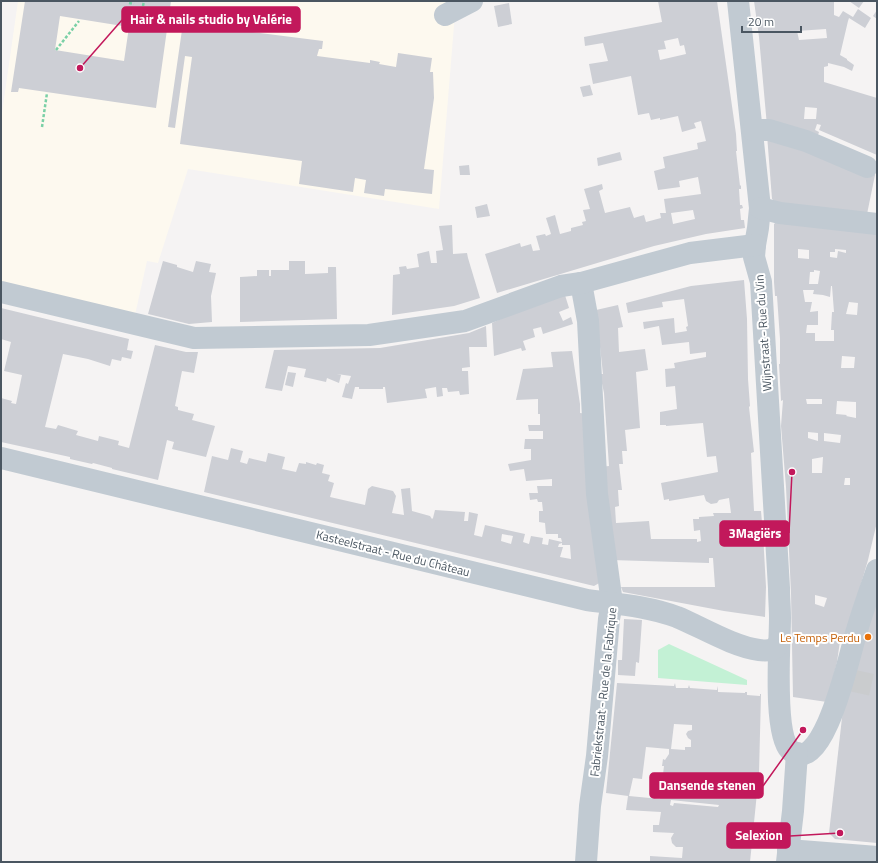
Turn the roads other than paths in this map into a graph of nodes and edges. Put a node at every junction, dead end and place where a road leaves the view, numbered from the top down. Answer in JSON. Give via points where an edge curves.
{"nodes":[{"id":1,"x":472,"y":1,"type":"edge"},
{"id":2,"x":738,"y":1,"type":"edge"},
{"id":3,"x":445,"y":16,"type":"dead end"},
{"id":4,"x":753,"y":130,"type":"junction"},
{"id":5,"x":867,"y":167,"type":"dead end"},
{"id":6,"x":760,"y":208,"type":"junction"},
{"id":7,"x":873,"y":223,"type":"edge"},
{"id":8,"x":755,"y":244,"type":"junction"},
{"id":9,"x":581,"y":283,"type":"junction"},
{"id":10,"x":1,"y":292,"type":"edge"},
{"id":11,"x":1,"y":458,"type":"edge"},
{"id":12,"x":877,"y":570,"type":"edge"},
{"id":13,"x":612,"y":603,"type":"junction"},
{"id":14,"x":779,"y":642,"type":"junction"},
{"id":15,"x":797,"y":753,"type":"junction"},
{"id":16,"x":787,"y":856,"type":"edge"},
{"id":17,"x":877,"y":857,"type":"edge"},
{"id":18,"x":586,"y":862,"type":"edge"}],
"edges":[{"from":1,"to":3,"type":"street"},
{"from":2,"to":4,"type":"street","name":"Wijnstraat - Rue du Vin"},
{"from":4,"to":5,"type":"street","via":[[769,130],[806,141]]},
{"from":4,"to":6,"type":"street","name":"Wijnstraat - Rue du Vin"},
{"from":6,"to":7,"type":"street","via":[[780,213]]},
{"from":6,"to":8,"type":"street","name":"Wijnstraat - Rue du Vin"},
{"from":8,"to":9,"type":"street","via":[[690,253]]},
{"from":8,"to":14,"type":"street","name":"Wijnstraat - Rue du Vin","via":[[754,256],[761,290],[779,595]]},
{"from":9,"to":10,"type":"street","via":[[561,286],[465,322],[369,335],[210,338],[194,338]]},
{"from":9,"to":13,"type":"street","name":"Fabriekstraat - Rue de la Fabrique","via":[[588,322],[597,494]]},
{"from":11,"to":13,"type":"street","name":"Kasteelstraat - Rue du Château","via":[[579,598]]},
{"from":12,"to":15,"type":"street","via":[[857,630],[846,679],[830,720],[816,745],[807,753]]},
{"from":13,"to":14,"type":"street","name":"Kasteelstraat - Rue du Château","via":[[665,613],[752,649],[769,650],[776,648]]},
{"from":13,"to":18,"type":"street","name":"Fabriekstraat - Rue de la Fabrique"},
{"from":14,"to":15,"type":"street","name":"Wijnstraat - Rue du Vin","via":[[778,677],[783,733],[789,748]]},
{"from":15,"to":16,"type":"street"},
{"from":16,"to":17,"type":"street"}]}
